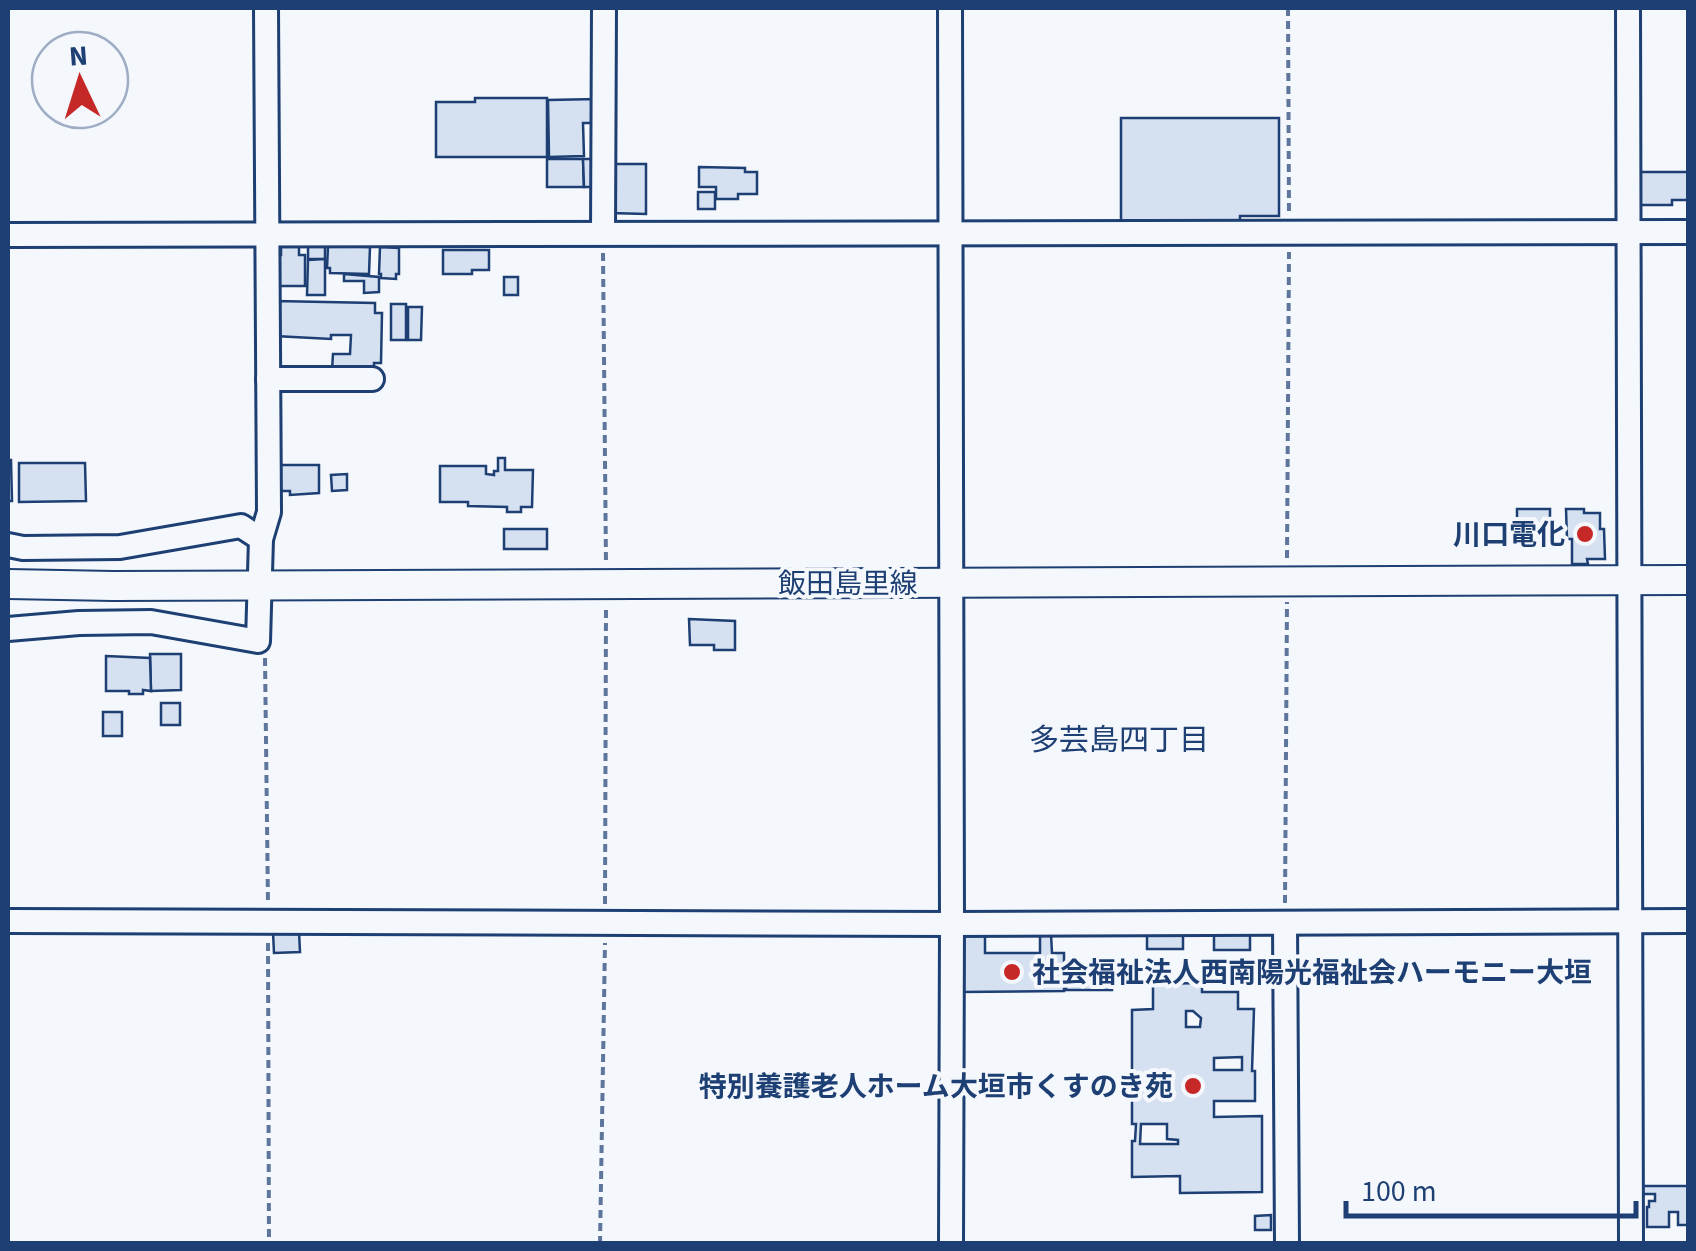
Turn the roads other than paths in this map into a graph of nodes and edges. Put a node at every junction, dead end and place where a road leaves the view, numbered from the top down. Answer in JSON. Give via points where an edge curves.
{"nodes":[{"id":1,"x":266,"y":8,"type":"edge"},
{"id":2,"x":604,"y":8,"type":"edge"},
{"id":3,"x":950,"y":8,"type":"edge"},
{"id":4,"x":1628,"y":8,"type":"edge"},
{"id":5,"x":949,"y":232,"type":"junction"},
{"id":6,"x":1688,"y":232,"type":"edge"},
{"id":7,"x":266,"y":233,"type":"junction"},
{"id":8,"x":603,"y":233,"type":"junction"},
{"id":9,"x":1630,"y":233,"type":"junction"},
{"id":10,"x":8,"y":235,"type":"edge"},
{"id":11,"x":268,"y":378,"type":"junction"},
{"id":12,"x":372,"y":379,"type":"dead end"},
{"id":13,"x":261,"y":539,"type":"junction"},
{"id":14,"x":8,"y":546,"type":"edge"},
{"id":15,"x":1630,"y":579,"type":"junction"},
{"id":16,"x":1688,"y":580,"type":"edge"},
{"id":17,"x":8,"y":584,"type":"edge"},
{"id":18,"x":261,"y":584,"type":"junction"},
{"id":19,"x":951,"y":584,"type":"junction"},
{"id":20,"x":8,"y":628,"type":"edge"},
{"id":21,"x":1688,"y":920,"type":"edge"},
{"id":22,"x":8,"y":921,"type":"edge"},
{"id":23,"x":1629,"y":921,"type":"junction"},
{"id":24,"x":1285,"y":923,"type":"junction"},
{"id":25,"x":952,"y":924,"type":"junction"},
{"id":26,"x":951,"y":1244,"type":"edge"},
{"id":27,"x":1287,"y":1244,"type":"edge"},
{"id":28,"x":1630,"y":1244,"type":"edge"}],
"edges":[{"from":1,"to":7,"type":"street"},
{"from":2,"to":8,"type":"street"},
{"from":3,"to":5,"type":"street"},
{"from":4,"to":9,"type":"street"},
{"from":5,"to":8,"type":"street"},
{"from":5,"to":9,"type":"street"},
{"from":5,"to":19,"type":"street"},
{"from":6,"to":9,"type":"street"},
{"from":7,"to":8,"type":"street"},
{"from":7,"to":10,"type":"street"},
{"from":7,"to":11,"type":"street"},
{"from":9,"to":15,"type":"street"},
{"from":11,"to":12,"type":"street"},
{"from":11,"to":13,"type":"street","via":[[269,512]]},
{"from":13,"to":14,"type":"street","via":[[241,526],[120,546]]},
{"from":13,"to":18,"type":"street"},
{"from":15,"to":16,"type":"main road","name":"飯田島里線"},
{"from":15,"to":19,"type":"main road","name":"飯田島里線"},
{"from":15,"to":23,"type":"street"},
{"from":17,"to":18,"type":"main road","name":"飯田島里線"},
{"from":18,"to":19,"type":"main road","name":"飯田島里線"},
{"from":18,"to":20,"type":"street","via":[[258,640],[151,622]]},
{"from":19,"to":25,"type":"street"},
{"from":21,"to":23,"type":"street"},
{"from":22,"to":25,"type":"street"},
{"from":23,"to":24,"type":"street"},
{"from":23,"to":28,"type":"street"},
{"from":24,"to":25,"type":"street"},
{"from":24,"to":27,"type":"street"},
{"from":25,"to":26,"type":"street"}]}
